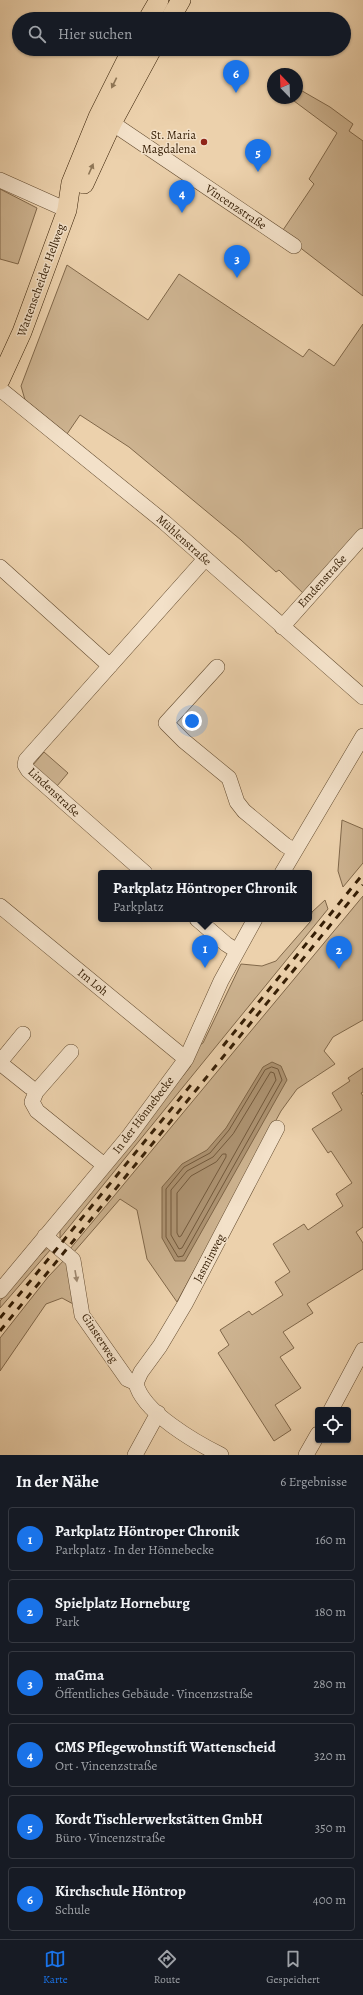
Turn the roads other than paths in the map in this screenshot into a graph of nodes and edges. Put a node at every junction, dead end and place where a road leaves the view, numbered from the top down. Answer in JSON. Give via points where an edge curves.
{"nodes":[{"id":1,"x":159,"y":0,"type":"edge"},
{"id":2,"x":181,"y":0,"type":"edge"},
{"id":3,"x":152,"y":12,"type":"edge"},
{"id":4,"x":174,"y":12,"type":"edge"},
{"id":5,"x":129,"y":56,"type":"edge"},
{"id":6,"x":147,"y":56,"type":"edge"},
{"id":7,"x":105,"y":120,"type":"junction"},
{"id":8,"x":0,"y":180,"type":"edge"},
{"id":9,"x":68,"y":206,"type":"junction"},
{"id":10,"x":294,"y":246,"type":"dead end"},
{"id":11,"x":0,"y":380,"type":"edge"},
{"id":12,"x":0,"y":389,"type":"edge"},
{"id":13,"x":363,"y":536,"type":"edge"},
{"id":14,"x":205,"y":559,"type":"junction"},
{"id":15,"x":0,"y":567,"type":"edge"},
{"id":16,"x":282,"y":627,"type":"junction"},
{"id":17,"x":110,"y":666,"type":"junction"},
{"id":18,"x":217,"y":667,"type":"dead end"},
{"id":19,"x":363,"y":697,"type":"edge"},
{"id":20,"x":363,"y":736,"type":"edge"},
{"id":21,"x":295,"y":851,"type":"junction"},
{"id":22,"x":142,"y":870,"type":"edge"},
{"id":23,"x":284,"y":870,"type":"edge"},
{"id":24,"x":0,"y":906,"type":"edge"},
{"id":25,"x":200,"y":922,"type":"edge"},
{"id":26,"x":254,"y":922,"type":"edge"},
{"id":27,"x":237,"y":951,"type":"junction"},
{"id":28,"x":23,"y":1034,"type":"dead end"},
{"id":29,"x":71,"y":1052,"type":"dead end"},
{"id":30,"x":186,"y":1058,"type":"junction"},
{"id":31,"x":0,"y":1062,"type":"edge"},
{"id":32,"x":30,"y":1087,"type":"dead end"},
{"id":33,"x":277,"y":1128,"type":"dead end"},
{"id":34,"x":104,"y":1165,"type":"junction"},
{"id":35,"x":45,"y":1236,"type":"junction"},
{"id":36,"x":0,"y":1291,"type":"edge"},
{"id":37,"x":363,"y":1350,"type":"edge"},
{"id":38,"x":136,"y":1383,"type":"junction"},
{"id":39,"x":334,"y":1407,"type":"edge"},
{"id":40,"x":158,"y":1413,"type":"junction"},
{"id":41,"x":315,"y":1439,"type":"edge"},
{"id":42,"x":135,"y":1455,"type":"edge"},
{"id":43,"x":221,"y":1455,"type":"edge"},
{"id":44,"x":306,"y":1455,"type":"edge"}],
"edges":[{"from":1,"to":3,"type":"main road"},
{"from":2,"to":4,"type":"main road"},
{"from":5,"to":7,"type":"main road","name":"Wattenscheider Hellweg","one_way":true},
{"from":6,"to":7,"type":"main road","name":"Wattenscheider Hellweg"},
{"from":7,"to":9,"type":"main road","name":"Wattenscheider Hellweg","via":[[82,188]]},
{"from":7,"to":10,"type":"street","name":"Vincenzstraße"},
{"from":8,"to":9,"type":"street"},
{"from":9,"to":11,"type":"main road","name":"Wattenscheider Hellweg","via":[[22,332]]},
{"from":12,"to":14,"type":"street","name":"Mühlenstraße","via":[[136,499]]},
{"from":13,"to":16,"type":"street","name":"Emdenstraße"},
{"from":14,"to":16,"type":"street","name":"Mühlenstraße"},
{"from":14,"to":17,"type":"street","name":"Lindenstraße"},
{"from":15,"to":17,"type":"street"},
{"from":16,"to":19,"type":"street","name":"Mühlenstraße"},
{"from":17,"to":22,"type":"street","name":"Lindenstraße","via":[[26,760],[25,766]]},
{"from":18,"to":21,"type":"street","via":[[166,723],[229,778],[237,802],[244,811]]},
{"from":20,"to":21,"type":"street"},
{"from":21,"to":23,"type":"street"},
{"from":24,"to":30,"type":"street","name":"Im Loh"},
{"from":25,"to":27,"type":"street"},
{"from":26,"to":27,"type":"street","name":"In der Hönnebecke"},
{"from":27,"to":30,"type":"street","name":"In der Hönnebecke"},
{"from":28,"to":31,"type":"street"},
{"from":29,"to":34,"type":"street","via":[[36,1092],[32,1102],[37,1111]]},
{"from":30,"to":34,"type":"street","name":"In der Hönnebecke","via":[[129,1136]]},
{"from":31,"to":32,"type":"street"},
{"from":33,"to":38,"type":"street","name":"Jasminweg","via":[[185,1304]]},
{"from":34,"to":35,"type":"street","name":"In der Hönnebecke"},
{"from":35,"to":36,"type":"street","name":"In der Hönnebecke"},
{"from":35,"to":38,"type":"street","name":"Ginsterweg","one_way":true,"via":[[73,1260],[82,1315],[127,1378]]},
{"from":37,"to":39,"type":"street"},
{"from":38,"to":40,"type":"street","name":"Ginsterweg","via":[[138,1390]]},
{"from":40,"to":42,"type":"street"},
{"from":40,"to":43,"type":"street","name":"Ginsterweg","via":[[202,1446]]},
{"from":41,"to":44,"type":"street"}]}
